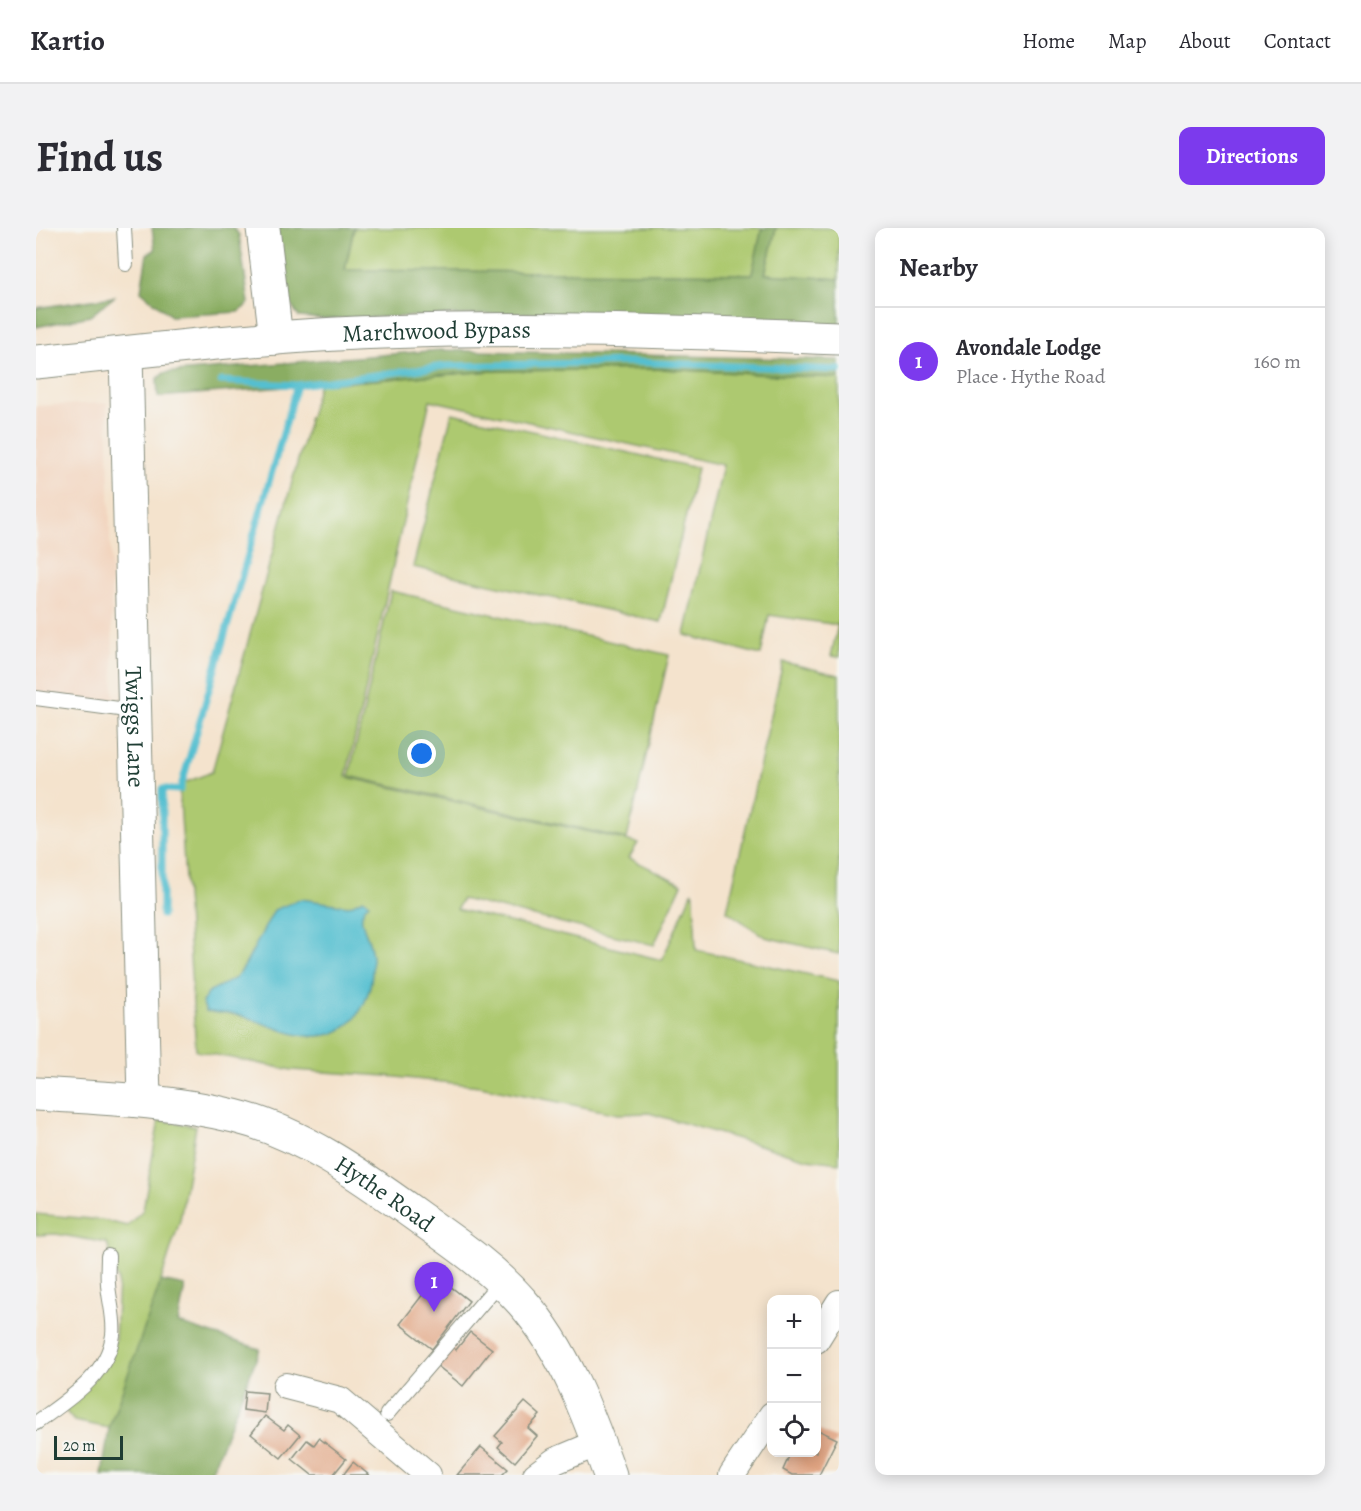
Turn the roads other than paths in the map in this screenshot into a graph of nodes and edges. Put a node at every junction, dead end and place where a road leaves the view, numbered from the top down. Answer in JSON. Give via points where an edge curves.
{"nodes":[{"id":1,"x":124,"y":228,"type":"edge"},
{"id":2,"x":263,"y":228,"type":"edge"},
{"id":3,"x":126,"y":264,"type":"dead end"},
{"id":4,"x":276,"y":338,"type":"junction"},
{"id":5,"x":839,"y":338,"type":"edge"},
{"id":6,"x":126,"y":353,"type":"junction"},
{"id":7,"x":36,"y":362,"type":"edge"},
{"id":8,"x":36,"y":698,"type":"edge"},
{"id":9,"x":134,"y":711,"type":"junction"},
{"id":10,"x":36,"y":1095,"type":"edge"},
{"id":11,"x":144,"y":1100,"type":"junction"},
{"id":12,"x":108,"y":1256,"type":"dead end"},
{"id":13,"x":501,"y":1281,"type":"junction"},
{"id":14,"x":839,"y":1302,"type":"edge"},
{"id":15,"x":821,"y":1332,"type":"edge"},
{"id":16,"x":286,"y":1386,"type":"dead end"},
{"id":17,"x":387,"y":1414,"type":"dead end"},
{"id":18,"x":767,"y":1421,"type":"edge"},
{"id":19,"x":36,"y":1423,"type":"edge"},
{"id":20,"x":598,"y":1443,"type":"junction"},
{"id":21,"x":428,"y":1475,"type":"edge"},
{"id":22,"x":536,"y":1475,"type":"edge"},
{"id":23,"x":610,"y":1475,"type":"edge"},
{"id":24,"x":732,"y":1475,"type":"edge"}],
"edges":[{"from":1,"to":3,"type":"lane"},
{"from":2,"to":4,"type":"street"},
{"from":4,"to":5,"type":"street","name":"Marchwood Bypass","via":[[473,330],[631,329]]},
{"from":4,"to":6,"type":"street","name":"Marchwood Bypass"},
{"from":6,"to":7,"type":"street","name":"Marchwood Bypass"},
{"from":6,"to":9,"type":"street","name":"Twiggs Lane"},
{"from":8,"to":9,"type":"lane"},
{"from":9,"to":11,"type":"street","name":"Twiggs Lane"},
{"from":10,"to":11,"type":"street","name":"Hythe Road"},
{"from":11,"to":13,"type":"street","name":"Hythe Road","via":[[235,1116],[286,1135],[381,1190]]},
{"from":12,"to":19,"type":"lane","via":[[113,1335],[107,1355],[85,1386]]},
{"from":13,"to":17,"type":"lane"},
{"from":13,"to":20,"type":"street","name":"Hythe Road","via":[[549,1339],[569,1374]]},
{"from":14,"to":15,"type":"street"},
{"from":16,"to":21,"type":"street","via":[[340,1400]]},
{"from":18,"to":24,"type":"street"},
{"from":20,"to":22,"type":"street","via":[[555,1461]]},
{"from":20,"to":23,"type":"street","name":"Hythe Road"}]}
